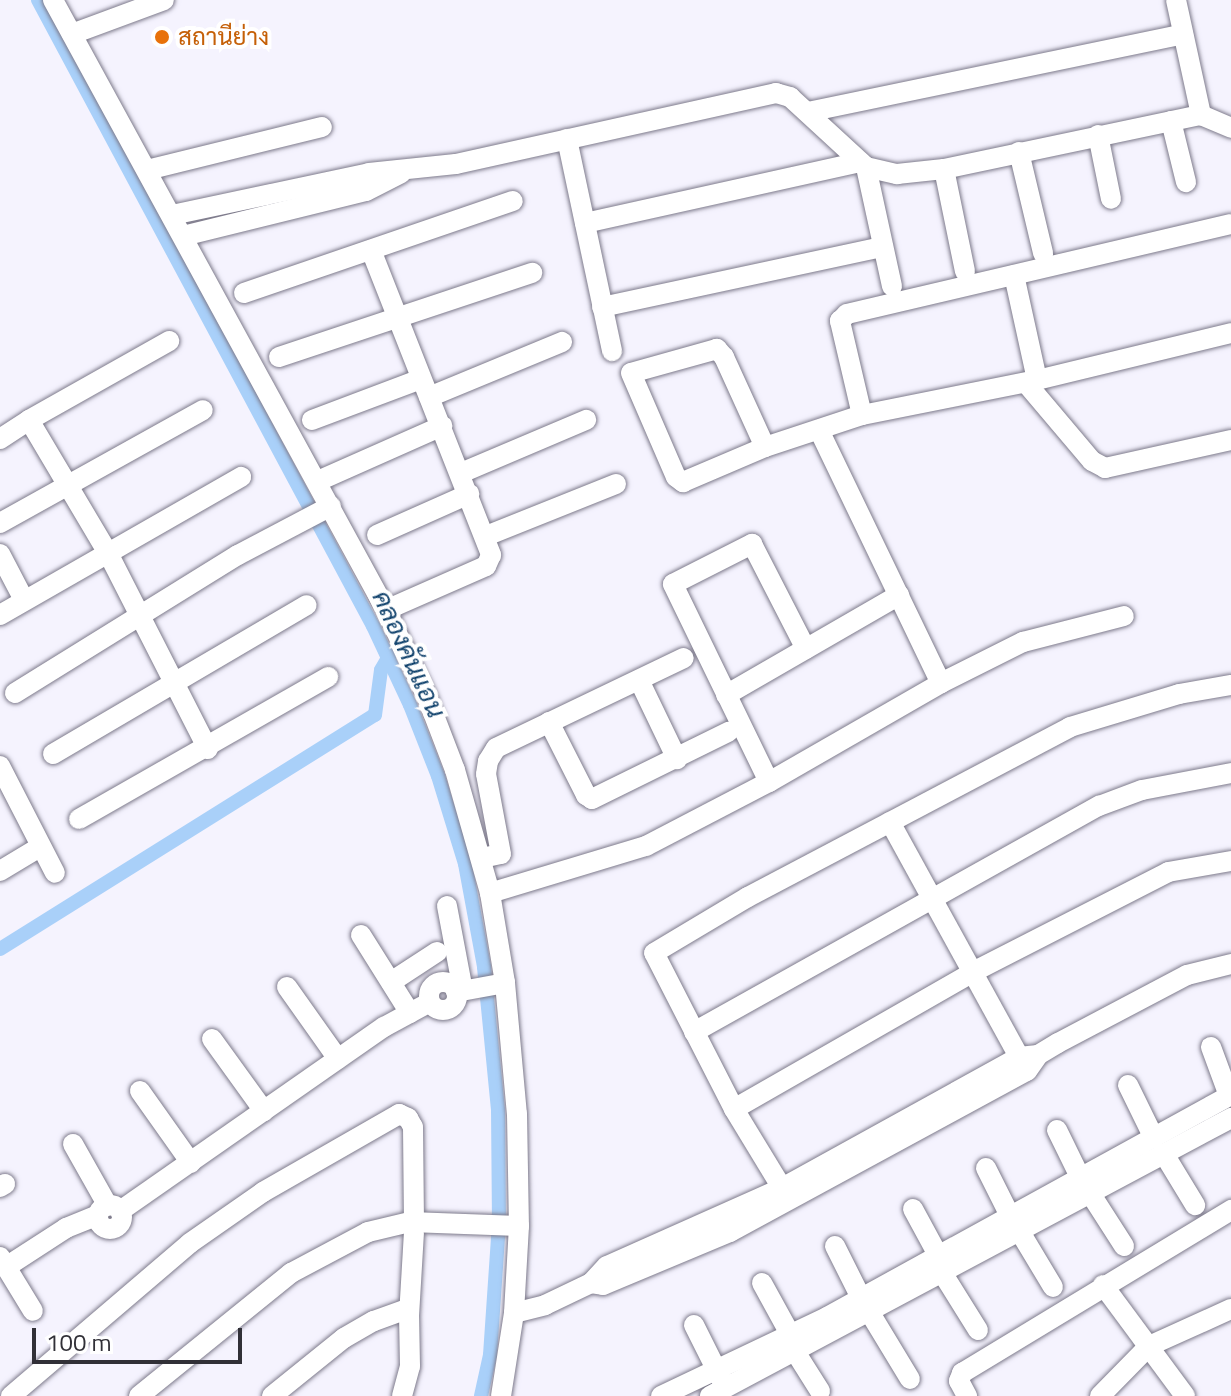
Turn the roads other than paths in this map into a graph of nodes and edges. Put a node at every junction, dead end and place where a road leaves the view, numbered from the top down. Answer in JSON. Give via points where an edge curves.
{"nodes":[{"id":1,"x":53,"y":0,"type":"edge"},
{"id":2,"x":164,"y":0,"type":"edge"},
{"id":3,"x":1176,"y":0,"type":"edge"},
{"id":4,"x":72,"y":34,"type":"junction"},
{"id":5,"x":1183,"y":34,"type":"junction"},
{"id":6,"x":808,"y":112,"type":"junction"},
{"id":7,"x":1201,"y":115,"type":"junction"},
{"id":8,"x":1171,"y":121,"type":"junction"},
{"id":9,"x":322,"y":127,"type":"dead end"},
{"id":10,"x":1231,"y":128,"type":"edge"},
{"id":11,"x":1098,"y":135,"type":"junction"},
{"id":12,"x":567,"y":139,"type":"junction"},
{"id":13,"x":1019,"y":152,"type":"junction"},
{"id":14,"x":863,"y":165,"type":"junction"},
{"id":15,"x":408,"y":169,"type":"junction"},
{"id":16,"x":944,"y":169,"type":"junction"},
{"id":17,"x":147,"y":170,"type":"junction"},
{"id":18,"x":1186,"y":182,"type":"dead end"},
{"id":19,"x":1111,"y":199,"type":"dead end"},
{"id":20,"x":513,"y":201,"type":"dead end"},
{"id":21,"x":172,"y":215,"type":"junction"},
{"id":22,"x":585,"y":223,"type":"junction"},
{"id":23,"x":1231,"y":224,"type":"edge"},
{"id":24,"x":183,"y":236,"type":"junction"},
{"id":25,"x":881,"y":247,"type":"junction"},
{"id":26,"x":371,"y":250,"type":"junction"},
{"id":27,"x":1043,"y":253,"type":"dead end"},
{"id":28,"x":965,"y":271,"type":"dead end"},
{"id":29,"x":532,"y":273,"type":"dead end"},
{"id":30,"x":1014,"y":275,"type":"junction"},
{"id":31,"x":892,"y":286,"type":"dead end"},
{"id":32,"x":244,"y":293,"type":"dead end"},
{"id":33,"x":602,"y":307,"type":"junction"},
{"id":34,"x":399,"y":318,"type":"junction"},
{"id":35,"x":1231,"y":333,"type":"edge"},
{"id":36,"x":169,"y":341,"type":"dead end"},
{"id":37,"x":562,"y":342,"type":"dead end"},
{"id":38,"x":612,"y":351,"type":"dead end"},
{"id":39,"x":279,"y":357,"type":"dead end"},
{"id":40,"x":1032,"y":382,"type":"junction"},
{"id":41,"x":425,"y":388,"type":"junction"},
{"id":42,"x":203,"y":410,"type":"dead end"},
{"id":43,"x":862,"y":415,"type":"junction"},
{"id":44,"x":29,"y":420,"type":"junction"},
{"id":45,"x":312,"y":420,"type":"dead end"},
{"id":46,"x":586,"y":420,"type":"dead end"},
{"id":47,"x":442,"y":426,"type":"junction"},
{"id":48,"x":819,"y":430,"type":"junction"},
{"id":49,"x":0,"y":439,"type":"edge"},
{"id":50,"x":1231,"y":440,"type":"edge"},
{"id":51,"x":765,"y":447,"type":"junction"},
{"id":52,"x":461,"y":473,"type":"junction"},
{"id":53,"x":241,"y":477,"type":"dead end"},
{"id":54,"x":318,"y":481,"type":"junction"},
{"id":55,"x":616,"y":484,"type":"dead end"},
{"id":56,"x":67,"y":486,"type":"junction"},
{"id":57,"x":469,"y":494,"type":"junction"},
{"id":58,"x":328,"y":507,"type":"junction"},
{"id":59,"x":0,"y":523,"type":"edge"},
{"id":60,"x":377,"y":535,"type":"dead end"},
{"id":61,"x":486,"y":536,"type":"junction"},
{"id":62,"x":108,"y":553,"type":"junction"},
{"id":63,"x":0,"y":554,"type":"edge"},
{"id":64,"x":899,"y":595,"type":"junction"},
{"id":65,"x":24,"y":600,"type":"junction"},
{"id":66,"x":307,"y":605,"type":"dead end"},
{"id":67,"x":386,"y":610,"type":"junction"},
{"id":68,"x":0,"y":615,"type":"edge"},
{"id":69,"x":1124,"y":616,"type":"dead end"},
{"id":70,"x":143,"y":617,"type":"junction"},
{"id":71,"x":806,"y":649,"type":"junction"},
{"id":72,"x":684,"y":658,"type":"dead end"},
{"id":73,"x":328,"y":677,"type":"dead end"},
{"id":74,"x":639,"y":680,"type":"junction"},
{"id":75,"x":174,"y":682,"type":"junction"},
{"id":76,"x":941,"y":683,"type":"junction"},
{"id":77,"x":1231,"y":685,"type":"edge"},
{"id":78,"x":15,"y":693,"type":"dead end"},
{"id":79,"x":726,"y":695,"type":"junction"},
{"id":80,"x":549,"y":722,"type":"junction"},
{"id":81,"x":728,"y":732,"type":"dead end"},
{"id":82,"x":208,"y":749,"type":"junction"},
{"id":83,"x":53,"y":754,"type":"dead end"},
{"id":84,"x":677,"y":759,"type":"junction"},
{"id":85,"x":0,"y":766,"type":"edge"},
{"id":86,"x":1231,"y":773,"type":"edge"},
{"id":87,"x":769,"y":782,"type":"junction"},
{"id":88,"x":5,"y":788,"type":"edge"},
{"id":89,"x":79,"y":819,"type":"dead end"},
{"id":90,"x":890,"y":822,"type":"junction"},
{"id":91,"x":40,"y":847,"type":"junction"},
{"id":92,"x":492,"y":856,"type":"junction"},
{"id":93,"x":1231,"y":861,"type":"edge"},
{"id":94,"x":0,"y":871,"type":"edge"},
{"id":95,"x":55,"y":873,"type":"dead end"},
{"id":96,"x":510,"y":887,"type":"junction"},
{"id":97,"x":490,"y":893,"type":"junction"},
{"id":98,"x":931,"y":897,"type":"junction"},
{"id":99,"x":447,"y":906,"type":"dead end"},
{"id":100,"x":361,"y":935,"type":"dead end"},
{"id":101,"x":437,"y":952,"type":"dead end"},
{"id":102,"x":1231,"y":964,"type":"edge"},
{"id":103,"x":971,"y":973,"type":"junction"},
{"id":104,"x":391,"y":982,"type":"junction"},
{"id":105,"x":502,"y":983,"type":"junction"},
{"id":106,"x":287,"y":987,"type":"dead end"},
{"id":107,"x":463,"y":992,"type":"junction"},
{"id":108,"x":410,"y":1013,"type":"junction"},
{"id":109,"x":694,"y":1032,"type":"junction"},
{"id":110,"x":212,"y":1039,"type":"dead end"},
{"id":111,"x":1211,"y":1047,"type":"dead end"},
{"id":112,"x":1029,"y":1056,"type":"junction"},
{"id":113,"x":338,"y":1059,"type":"junction"},
{"id":114,"x":1128,"y":1085,"type":"dead end"},
{"id":115,"x":140,"y":1091,"type":"dead end"},
{"id":116,"x":1230,"y":1096,"type":"edge"},
{"id":117,"x":734,"y":1109,"type":"junction"},
{"id":118,"x":264,"y":1111,"type":"junction"},
{"id":119,"x":1231,"y":1118,"type":"edge"},
{"id":120,"x":1057,"y":1130,"type":"dead end"},
{"id":121,"x":885,"y":1142,"type":"junction"},
{"id":122,"x":73,"y":1144,"type":"dead end"},
{"id":123,"x":1159,"y":1146,"type":"junction"},
{"id":124,"x":191,"y":1163,"type":"junction"},
{"id":125,"x":986,"y":1168,"type":"dead end"},
{"id":126,"x":1086,"y":1186,"type":"junction"},
{"id":127,"x":782,"y":1188,"type":"junction"},
{"id":128,"x":1195,"y":1205,"type":"dead end"},
{"id":129,"x":913,"y":1209,"type":"dead end"},
{"id":130,"x":109,"y":1210,"type":"junction"},
{"id":131,"x":1231,"y":1210,"type":"edge"},
{"id":132,"x":726,"y":1224,"type":"junction"},
{"id":133,"x":1015,"y":1225,"type":"junction"},
{"id":134,"x":408,"y":1227,"type":"junction"},
{"id":135,"x":512,"y":1227,"type":"junction"},
{"id":136,"x":835,"y":1246,"type":"dead end"},
{"id":137,"x":1124,"y":1246,"type":"dead end"},
{"id":138,"x":3,"y":1262,"type":"edge"},
{"id":139,"x":940,"y":1265,"type":"junction"},
{"id":140,"x":762,"y":1283,"type":"dead end"},
{"id":141,"x":1103,"y":1285,"type":"junction"},
{"id":142,"x":1053,"y":1287,"type":"dead end"},
{"id":143,"x":865,"y":1305,"type":"junction"},
{"id":144,"x":409,"y":1308,"type":"junction"},
{"id":145,"x":1231,"y":1309,"type":"edge"},
{"id":146,"x":33,"y":1311,"type":"dead end"},
{"id":147,"x":514,"y":1313,"type":"junction"},
{"id":148,"x":694,"y":1325,"type":"dead end"},
{"id":149,"x":978,"y":1330,"type":"dead end"},
{"id":150,"x":793,"y":1344,"type":"junction"},
{"id":151,"x":1149,"y":1346,"type":"junction"},
{"id":152,"x":910,"y":1379,"type":"dead end"},
{"id":153,"x":721,"y":1388,"type":"edge"},
{"id":154,"x":820,"y":1391,"type":"dead end"},
{"id":155,"x":11,"y":1396,"type":"edge"},
{"id":156,"x":139,"y":1396,"type":"edge"},
{"id":157,"x":272,"y":1396,"type":"edge"},
{"id":158,"x":402,"y":1396,"type":"edge"},
{"id":159,"x":501,"y":1396,"type":"edge"},
{"id":160,"x":661,"y":1396,"type":"edge"},
{"id":161,"x":967,"y":1396,"type":"edge"},
{"id":162,"x":1100,"y":1396,"type":"edge"},
{"id":163,"x":1185,"y":1396,"type":"edge"}],
"edges":[{"from":1,"to":4,"type":"street"},
{"from":2,"to":4,"type":"street"},
{"from":3,"to":5,"type":"street"},
{"from":4,"to":17,"type":"street"},
{"from":5,"to":6,"type":"street"},
{"from":5,"to":7,"type":"street"},
{"from":6,"to":12,"type":"street","via":[[776,93]]},
{"from":6,"to":14,"type":"street"},
{"from":7,"to":8,"type":"street"},
{"from":7,"to":10,"type":"street"},
{"from":8,"to":11,"type":"street"},
{"from":8,"to":18,"type":"street"},
{"from":9,"to":17,"type":"street"},
{"from":11,"to":13,"type":"street"},
{"from":11,"to":19,"type":"street"},
{"from":12,"to":15,"type":"street"},
{"from":12,"to":22,"type":"street"},
{"from":13,"to":16,"type":"street"},
{"from":13,"to":27,"type":"street"},
{"from":14,"to":16,"type":"street","via":[[897,174]]},
{"from":14,"to":22,"type":"street"},
{"from":14,"to":25,"type":"street"},
{"from":15,"to":21,"type":"street","via":[[308,184]]},
{"from":15,"to":24,"type":"street","via":[[366,191]]},
{"from":16,"to":28,"type":"street"},
{"from":17,"to":21,"type":"street"},
{"from":20,"to":26,"type":"street"},
{"from":21,"to":24,"type":"street"},
{"from":22,"to":33,"type":"street"},
{"from":23,"to":30,"type":"street"},
{"from":24,"to":54,"type":"street"},
{"from":25,"to":31,"type":"street"},
{"from":25,"to":33,"type":"street"},
{"from":26,"to":32,"type":"street"},
{"from":26,"to":34,"type":"street"},
{"from":29,"to":34,"type":"street"},
{"from":30,"to":40,"type":"street"},
{"from":30,"to":43,"type":"street","via":[[847,314],[840,321]]},
{"from":33,"to":38,"type":"street"},
{"from":34,"to":39,"type":"street"},
{"from":34,"to":41,"type":"street"},
{"from":35,"to":40,"type":"street"},
{"from":36,"to":44,"type":"street"},
{"from":37,"to":41,"type":"street"},
{"from":40,"to":43,"type":"street"},
{"from":40,"to":50,"type":"street","via":[[1092,461],[1105,468]]},
{"from":41,"to":45,"type":"street"},
{"from":41,"to":47,"type":"street"},
{"from":42,"to":56,"type":"street"},
{"from":43,"to":48,"type":"street"},
{"from":44,"to":49,"type":"street"},
{"from":44,"to":56,"type":"street"},
{"from":46,"to":52,"type":"street"},
{"from":47,"to":52,"type":"street"},
{"from":47,"to":54,"type":"street"},
{"from":48,"to":51,"type":"street"},
{"from":48,"to":64,"type":"street"},
{"from":51,"to":51,"type":"street","via":[[717,349],[631,373],[679,480]]},
{"from":52,"to":57,"type":"street"},
{"from":53,"to":62,"type":"street"},
{"from":54,"to":58,"type":"street"},
{"from":55,"to":61,"type":"street"},
{"from":56,"to":59,"type":"street"},
{"from":56,"to":62,"type":"street"},
{"from":57,"to":60,"type":"street"},
{"from":57,"to":61,"type":"street"},
{"from":58,"to":67,"type":"street"},
{"from":58,"to":70,"type":"street"},
{"from":61,"to":67,"type":"street","via":[[491,555],[486,566]]},
{"from":62,"to":65,"type":"street"},
{"from":62,"to":70,"type":"street"},
{"from":63,"to":65,"type":"street"},
{"from":64,"to":71,"type":"street"},
{"from":64,"to":76,"type":"street"},
{"from":65,"to":68,"type":"street"},
{"from":66,"to":75,"type":"street"},
{"from":67,"to":92,"type":"street"},
{"from":69,"to":76,"type":"street","via":[[1023,642]]},
{"from":70,"to":75,"type":"street"},
{"from":70,"to":78,"type":"street"},
{"from":71,"to":79,"type":"street"},
{"from":71,"to":79,"type":"street","via":[[752,544],[676,583],[673,587]]},
{"from":72,"to":74,"type":"street"},
{"from":73,"to":82,"type":"street"},
{"from":74,"to":80,"type":"street"},
{"from":74,"to":84,"type":"street"},
{"from":75,"to":82,"type":"street"},
{"from":75,"to":83,"type":"street"},
{"from":76,"to":87,"type":"street"},
{"from":77,"to":90,"type":"street","via":[[1165,698],[1070,727]]},
{"from":79,"to":87,"type":"street"},
{"from":80,"to":84,"type":"street","via":[[590,798]]},
{"from":80,"to":92,"type":"street","via":[[496,748],[488,761]]},
{"from":81,"to":84,"type":"street"},
{"from":82,"to":89,"type":"street"},
{"from":85,"to":88,"type":"street"},
{"from":86,"to":98,"type":"street","via":[[1119,797]]},
{"from":87,"to":96,"type":"street","via":[[646,846]]},
{"from":88,"to":91,"type":"street"},
{"from":90,"to":98,"type":"street"},
{"from":90,"to":109,"type":"street","via":[[654,953]]},
{"from":91,"to":94,"type":"street"},
{"from":91,"to":95,"type":"street"},
{"from":92,"to":96,"type":"street"},
{"from":92,"to":97,"type":"street"},
{"from":93,"to":103,"type":"street","via":[[1168,872]]},
{"from":96,"to":97,"type":"street"},
{"from":97,"to":105,"type":"street"},
{"from":98,"to":103,"type":"street"},
{"from":98,"to":109,"type":"street"},
{"from":99,"to":107,"type":"street"},
{"from":100,"to":104,"type":"street"},
{"from":101,"to":104,"type":"street"},
{"from":102,"to":112,"type":"street","via":[[1187,975]]},
{"from":103,"to":112,"type":"street"},
{"from":103,"to":117,"type":"street"},
{"from":104,"to":108,"type":"street"},
{"from":105,"to":107,"type":"street"},
{"from":105,"to":135,"type":"street","via":[[517,1114]]},
{"from":106,"to":113,"type":"street"},
{"from":107,"to":108,"type":"street","via":[[450,1007],[439,1009],[430,1002]]},
{"from":108,"to":113,"type":"street"},
{"from":109,"to":117,"type":"street"},
{"from":110,"to":118,"type":"street"},
{"from":111,"to":116,"type":"street"},
{"from":112,"to":121,"type":"street","via":[[1027,1071]]},
{"from":113,"to":118,"type":"street"},
{"from":114,"to":123,"type":"street"},
{"from":115,"to":124,"type":"street"},
{"from":116,"to":123,"type":"street"},
{"from":117,"to":127,"type":"street"},
{"from":118,"to":124,"type":"street"},
{"from":119,"to":123,"type":"street"},
{"from":120,"to":126,"type":"street"},
{"from":121,"to":127,"type":"street"},
{"from":121,"to":132,"type":"street"},
{"from":122,"to":130,"type":"street"},
{"from":123,"to":126,"type":"street"},
{"from":123,"to":128,"type":"street"},
{"from":124,"to":130,"type":"street"},
{"from":125,"to":133,"type":"street"},
{"from":126,"to":133,"type":"street"},
{"from":126,"to":137,"type":"street"},
{"from":127,"to":132,"type":"street"},
{"from":129,"to":139,"type":"street"},
{"from":130,"to":138,"type":"street"},
{"from":131,"to":141,"type":"street"},
{"from":132,"to":147,"type":"street","via":[[603,1285],[591,1283]]},
{"from":133,"to":139,"type":"street"},
{"from":133,"to":142,"type":"street"},
{"from":134,"to":135,"type":"street","via":[[475,1222]]},
{"from":134,"to":144,"type":"street"},
{"from":134,"to":155,"type":"street","via":[[413,1127],[399,1114],[263,1192],[190,1243]]},
{"from":134,"to":156,"type":"street","via":[[368,1232],[291,1273]]},
{"from":135,"to":147,"type":"street"},
{"from":136,"to":143,"type":"street"},
{"from":138,"to":146,"type":"street"},
{"from":139,"to":143,"type":"street"},
{"from":139,"to":149,"type":"street"},
{"from":140,"to":150,"type":"street"},
{"from":141,"to":151,"type":"street"},
{"from":141,"to":161,"type":"street","via":[[962,1373],[959,1381]]},
{"from":143,"to":150,"type":"street"},
{"from":143,"to":152,"type":"street"},
{"from":144,"to":157,"type":"street","via":[[344,1338]]},
{"from":144,"to":158,"type":"street","via":[[410,1366]]},
{"from":145,"to":151,"type":"street"},
{"from":147,"to":159,"type":"street"},
{"from":148,"to":153,"type":"street"},
{"from":150,"to":153,"type":"street"},
{"from":150,"to":154,"type":"street"},
{"from":151,"to":162,"type":"street"},
{"from":151,"to":163,"type":"street"},
{"from":153,"to":160,"type":"street"}]}
